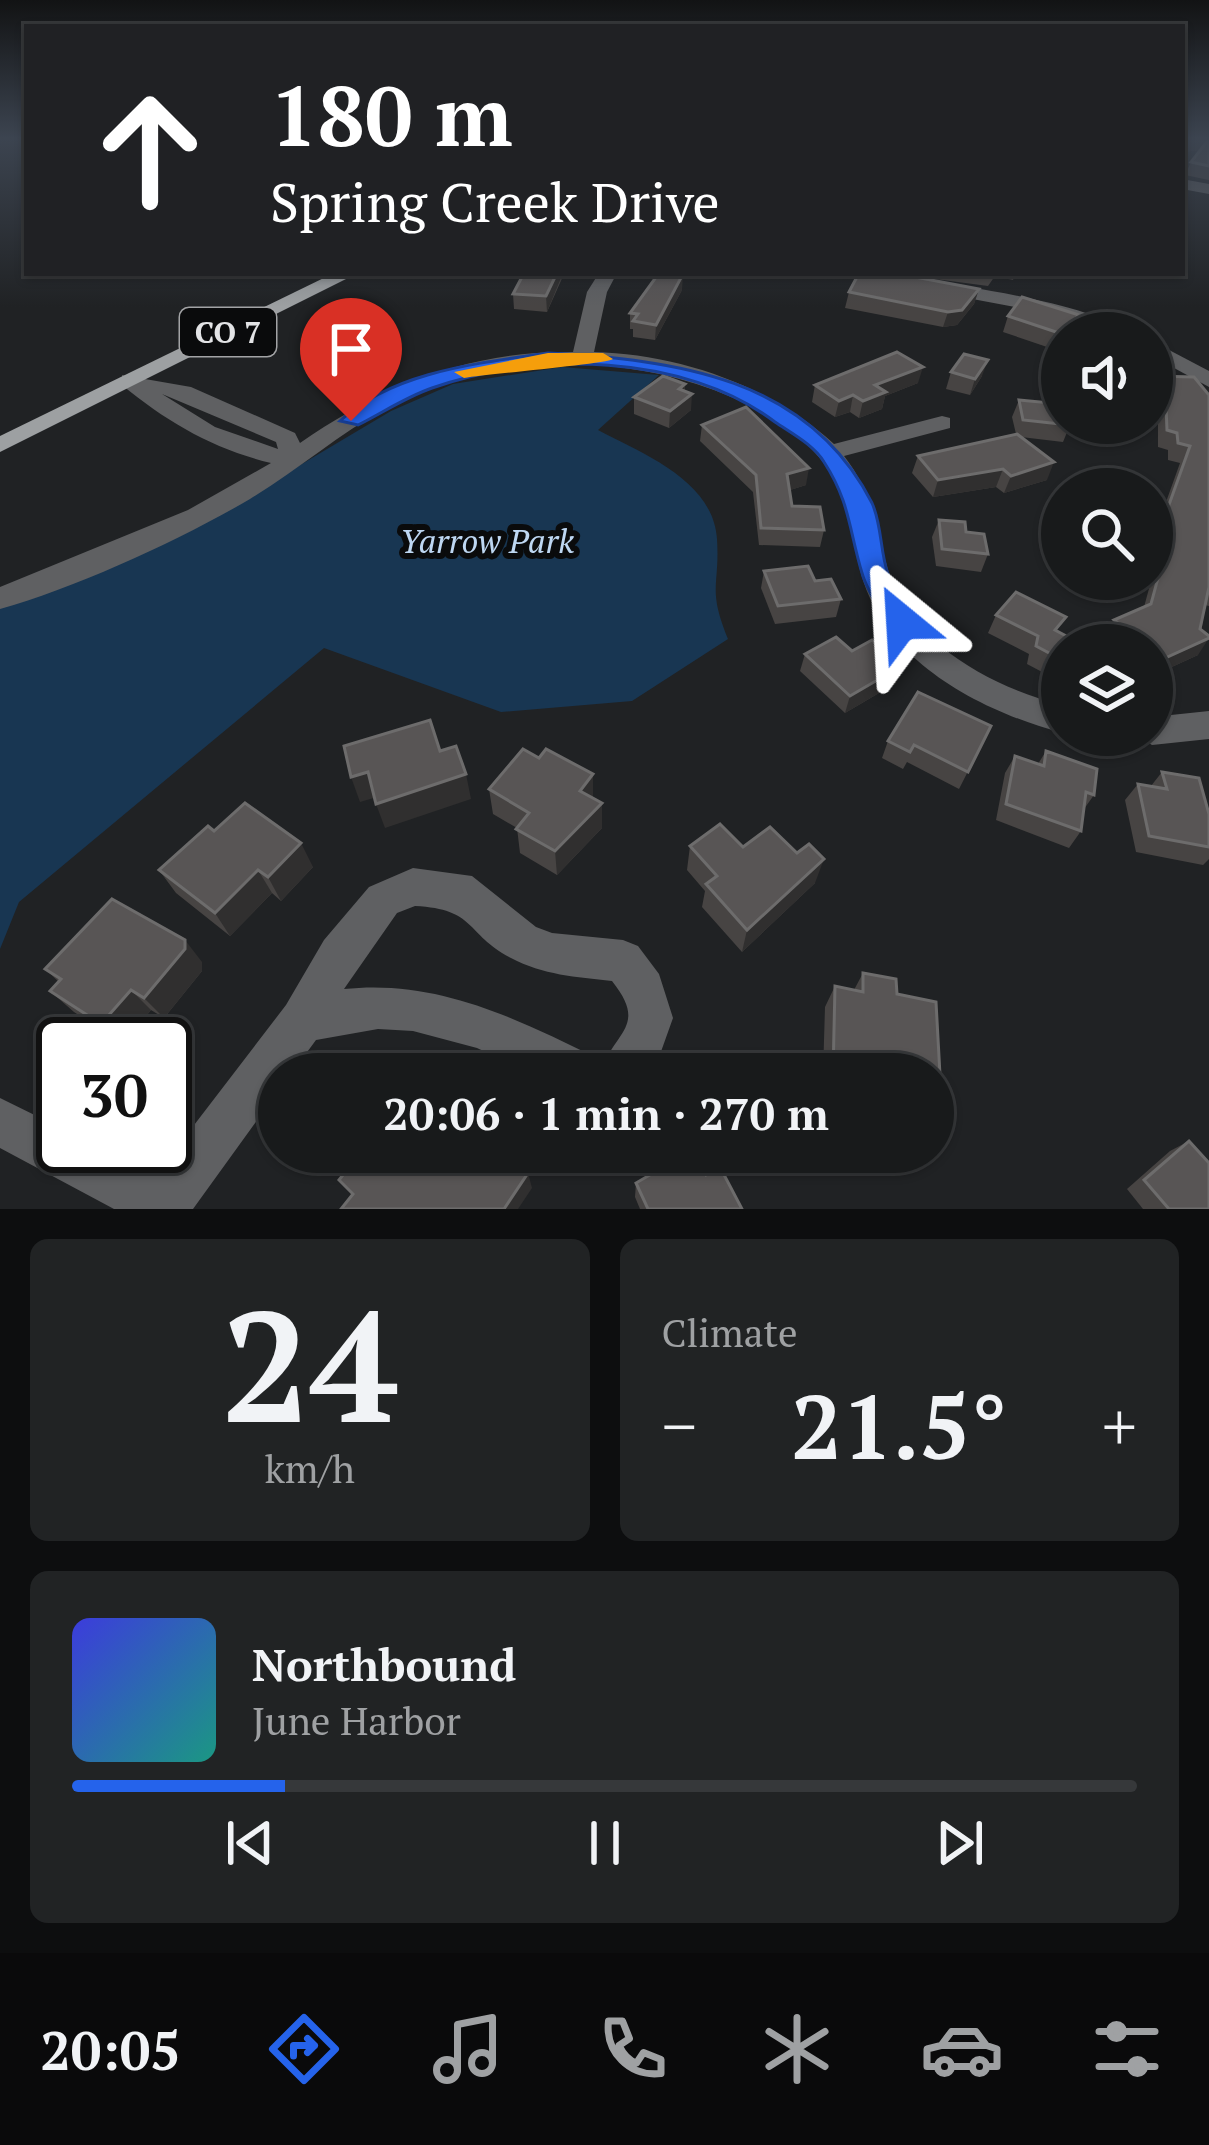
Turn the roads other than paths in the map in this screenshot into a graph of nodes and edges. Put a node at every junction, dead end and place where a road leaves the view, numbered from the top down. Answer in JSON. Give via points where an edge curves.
{"nodes":[{"id":1,"x":343,"y":276,"type":"edge"},
{"id":2,"x":606,"y":276,"type":"edge"},
{"id":3,"x":861,"y":276,"type":"edge"},
{"id":4,"x":1051,"y":312,"type":"edge"},
{"id":5,"x":582,"y":358,"type":"junction"},
{"id":6,"x":1173,"y":359,"type":"edge"},
{"id":7,"x":130,"y":380,"type":"junction"},
{"id":8,"x":1209,"y":380,"type":"edge"},
{"id":9,"x":942,"y":423,"type":"dead end"},
{"id":10,"x":0,"y":445,"type":"edge"},
{"id":11,"x":830,"y":452,"type":"junction"},
{"id":12,"x":293,"y":458,"type":"junction"},
{"id":13,"x":0,"y":599,"type":"edge"},
{"id":14,"x":1041,"y":710,"type":"edge"},
{"id":15,"x":1209,"y":725,"type":"edge"},
{"id":16,"x":1173,"y":729,"type":"edge"},
{"id":17,"x":302,"y":1022,"type":"junction"},
{"id":18,"x":536,"y":1053,"type":"edge"},
{"id":19,"x":642,"y":1053,"type":"edge"},
{"id":20,"x":0,"y":1122,"type":"edge"},
{"id":21,"x":164,"y":1208,"type":"edge"}],
"edges":[{"from":1,"to":7,"type":"main road","number":"CO 7"},
{"from":2,"to":5,"type":"street"},
{"from":3,"to":4,"type":"street"},
{"from":5,"to":11,"type":"street","via":[[724,385]]},
{"from":5,"to":12,"type":"street","via":[[496,365],[419,385]]},
{"from":6,"to":8,"type":"street"},
{"from":7,"to":10,"type":"main road","number":"CO 7"},
{"from":7,"to":12,"type":"street","via":[[158,405],[258,457]]},
{"from":9,"to":11,"type":"street"},
{"from":11,"to":14,"type":"street","via":[[862,508],[875,576],[902,622],[976,684]]},
{"from":12,"to":13,"type":"street","via":[[185,521]]},
{"from":15,"to":16,"type":"street"},
{"from":17,"to":18,"type":"street","via":[[384,1005],[449,1012]]},
{"from":17,"to":19,"type":"street","via":[[339,955],[383,900],[444,885],[522,942],[552,954],[622,961],[645,985],[653,1018]]},
{"from":17,"to":21,"type":"street"},
{"from":20,"to":21,"type":"street"}]}
